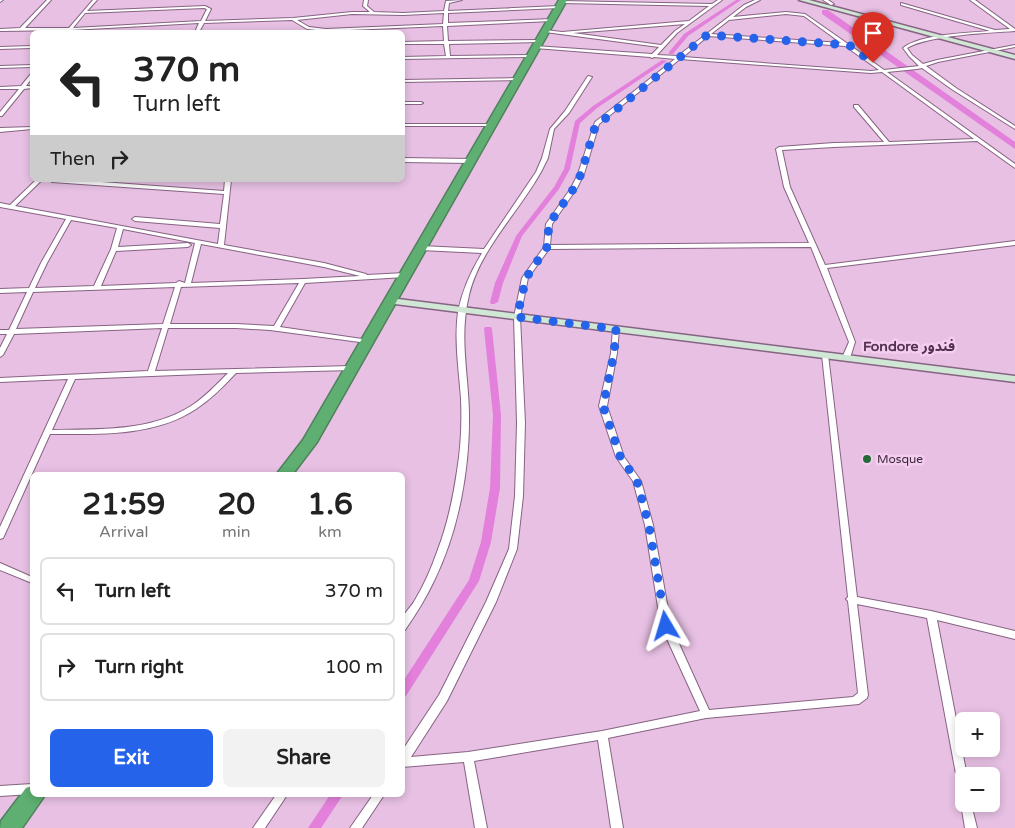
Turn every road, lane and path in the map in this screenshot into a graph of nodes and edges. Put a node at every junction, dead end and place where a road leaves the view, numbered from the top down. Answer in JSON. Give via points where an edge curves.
{"nodes":[{"id":1,"x":50,"y":0,"type":"edge"},
{"id":2,"x":95,"y":0,"type":"edge"},
{"id":3,"x":366,"y":0,"type":"edge"},
{"id":4,"x":460,"y":0,"type":"edge"},
{"id":5,"x":720,"y":0,"type":"edge"},
{"id":6,"x":758,"y":0,"type":"edge"},
{"id":7,"x":802,"y":0,"type":"edge"},
{"id":8,"x":818,"y":0,"type":"edge"},
{"id":9,"x":825,"y":0,"type":"edge"},
{"id":10,"x":972,"y":0,"type":"edge"},
{"id":11,"x":445,"y":1,"type":"edge"},
{"id":12,"x":561,"y":3,"type":"edge"},
{"id":13,"x":832,"y":4,"type":"junction"},
{"id":14,"x":902,"y":4,"type":"dead end"},
{"id":15,"x":711,"y":5,"type":"junction"},
{"id":16,"x":446,"y":11,"type":"junction"},
{"id":17,"x":84,"y":12,"type":"junction"},
{"id":18,"x":372,"y":13,"type":"junction"},
{"id":19,"x":293,"y":19,"type":"junction"},
{"id":20,"x":729,"y":19,"type":"junction"},
{"id":21,"x":552,"y":20,"type":"junction"},
{"id":22,"x":201,"y":22,"type":"junction"},
{"id":23,"x":690,"y":22,"type":"junction"},
{"id":24,"x":148,"y":24,"type":"junction"},
{"id":25,"x":446,"y":25,"type":"junction"},
{"id":26,"x":0,"y":30,"type":"edge"},
{"id":27,"x":20,"y":30,"type":"junction"},
{"id":28,"x":30,"y":30,"type":"edge"},
{"id":29,"x":70,"y":30,"type":"edge"},
{"id":30,"x":80,"y":30,"type":"edge"},
{"id":31,"x":144,"y":30,"type":"edge"},
{"id":32,"x":198,"y":30,"type":"edge"},
{"id":33,"x":997,"y":31,"type":"junction"},
{"id":34,"x":1014,"y":31,"type":"edge"},
{"id":35,"x":563,"y":34,"type":"junction"},
{"id":36,"x":707,"y":35,"type":"junction"},
{"id":37,"x":951,"y":36,"type":"junction"},
{"id":38,"x":942,"y":37,"type":"junction"},
{"id":39,"x":447,"y":42,"type":"junction"},
{"id":40,"x":405,"y":43,"type":"edge"},
{"id":41,"x":538,"y":44,"type":"junction"},
{"id":42,"x":849,"y":45,"type":"junction"},
{"id":43,"x":662,"y":46,"type":"junction"},
{"id":44,"x":1015,"y":46,"type":"edge"},
{"id":45,"x":30,"y":47,"type":"edge"},
{"id":46,"x":0,"y":48,"type":"edge"},
{"id":47,"x":1001,"y":50,"type":"junction"},
{"id":48,"x":993,"y":51,"type":"junction"},
{"id":49,"x":1015,"y":55,"type":"edge"},
{"id":50,"x":652,"y":57,"type":"junction"},
{"id":51,"x":405,"y":58,"type":"edge"},
{"id":52,"x":448,"y":58,"type":"junction"},
{"id":53,"x":679,"y":59,"type":"junction"},
{"id":54,"x":30,"y":66,"type":"edge"},
{"id":55,"x":922,"y":66,"type":"junction"},
{"id":56,"x":0,"y":67,"type":"edge"},
{"id":57,"x":884,"y":71,"type":"junction"},
{"id":58,"x":590,"y":77,"type":"dead end"},
{"id":59,"x":30,"y":78,"type":"edge"},
{"id":60,"x":518,"y":79,"type":"junction"},
{"id":61,"x":405,"y":81,"type":"edge"},
{"id":62,"x":0,"y":88,"type":"edge"},
{"id":63,"x":22,"y":88,"type":"junction"},
{"id":64,"x":30,"y":88,"type":"edge"},
{"id":65,"x":405,"y":103,"type":"edge"},
{"id":66,"x":421,"y":103,"type":"dead end"},
{"id":67,"x":856,"y":106,"type":"dead end"},
{"id":68,"x":3,"y":109,"type":"edge"},
{"id":69,"x":0,"y":115,"type":"edge"},
{"id":70,"x":405,"y":125,"type":"edge"},
{"id":71,"x":492,"y":125,"type":"junction"},
{"id":72,"x":30,"y":128,"type":"edge"},
{"id":73,"x":1015,"y":128,"type":"edge"},
{"id":74,"x":0,"y":130,"type":"edge"},
{"id":75,"x":977,"y":140,"type":"junction"},
{"id":76,"x":888,"y":143,"type":"junction"},
{"id":77,"x":405,"y":160,"type":"edge"},
{"id":78,"x":471,"y":161,"type":"junction"},
{"id":79,"x":1015,"y":166,"type":"edge"},
{"id":80,"x":37,"y":182,"type":"edge"},
{"id":81,"x":79,"y":182,"type":"edge"},
{"id":82,"x":228,"y":182,"type":"edge"},
{"id":83,"x":227,"y":193,"type":"junction"},
{"id":84,"x":0,"y":205,"type":"edge"},
{"id":85,"x":11,"y":207,"type":"junction"},
{"id":86,"x":69,"y":219,"type":"junction"},
{"id":87,"x":135,"y":219,"type":"dead end"},
{"id":88,"x":223,"y":226,"type":"junction"},
{"id":89,"x":120,"y":228,"type":"junction"},
{"id":90,"x":1015,"y":243,"type":"edge"},
{"id":91,"x":198,"y":244,"type":"junction"},
{"id":92,"x":814,"y":245,"type":"junction"},
{"id":93,"x":221,"y":246,"type":"junction"},
{"id":94,"x":547,"y":247,"type":"junction"},
{"id":95,"x":421,"y":248,"type":"junction"},
{"id":96,"x":114,"y":249,"type":"junction"},
{"id":97,"x":485,"y":251,"type":"junction"},
{"id":98,"x":324,"y":265,"type":"junction"},
{"id":99,"x":823,"y":267,"type":"junction"},
{"id":100,"x":405,"y":275,"type":"junction"},
{"id":101,"x":371,"y":277,"type":"junction"},
{"id":102,"x":316,"y":280,"type":"junction"},
{"id":103,"x":302,"y":281,"type":"junction"},
{"id":104,"x":179,"y":283,"type":"junction"},
{"id":105,"x":188,"y":283,"type":"junction"},
{"id":106,"x":97,"y":286,"type":"junction"},
{"id":107,"x":30,"y":289,"type":"junction"},
{"id":108,"x":0,"y":291,"type":"edge"},
{"id":109,"x":390,"y":301,"type":"junction"},
{"id":110,"x":462,"y":310,"type":"junction"},
{"id":111,"x":517,"y":317,"type":"junction"},
{"id":112,"x":167,"y":325,"type":"junction"},
{"id":113,"x":276,"y":328,"type":"junction"},
{"id":114,"x":616,"y":329,"type":"junction"},
{"id":115,"x":0,"y":332,"type":"edge"},
{"id":116,"x":12,"y":332,"type":"junction"},
{"id":117,"x":367,"y":341,"type":"junction"},
{"id":118,"x":0,"y":355,"type":"edge"},
{"id":119,"x":825,"y":355,"type":"junction"},
{"id":120,"x":846,"y":358,"type":"junction"},
{"id":121,"x":352,"y":368,"type":"junction"},
{"id":122,"x":233,"y":372,"type":"junction"},
{"id":123,"x":152,"y":373,"type":"junction"},
{"id":124,"x":72,"y":378,"type":"junction"},
{"id":125,"x":1015,"y":379,"type":"edge"},
{"id":126,"x":0,"y":380,"type":"edge"},
{"id":127,"x":48,"y":432,"type":"junction"},
{"id":128,"x":286,"y":472,"type":"edge"},
{"id":129,"x":0,"y":536,"type":"edge"},
{"id":130,"x":0,"y":566,"type":"edge"},
{"id":131,"x":30,"y":579,"type":"edge"},
{"id":132,"x":851,"y":599,"type":"junction"},
{"id":133,"x":931,"y":615,"type":"junction"},
{"id":134,"x":405,"y":622,"type":"edge"},
{"id":135,"x":1015,"y":635,"type":"edge"},
{"id":136,"x":706,"y":714,"type":"junction"},
{"id":137,"x":602,"y":735,"type":"junction"},
{"id":138,"x":405,"y":757,"type":"edge"},
{"id":139,"x":468,"y":757,"type":"junction"},
{"id":140,"x":405,"y":762,"type":"edge"},
{"id":141,"x":960,"y":767,"type":"edge"},
{"id":142,"x":30,"y":789,"type":"edge"},
{"id":143,"x":0,"y":791,"type":"edge"},
{"id":144,"x":32,"y":797,"type":"edge"},
{"id":145,"x":281,"y":797,"type":"edge"},
{"id":146,"x":378,"y":797,"type":"edge"},
{"id":147,"x":968,"y":812,"type":"edge"},
{"id":148,"x":8,"y":828,"type":"edge"},
{"id":149,"x":259,"y":828,"type":"edge"},
{"id":150,"x":356,"y":828,"type":"edge"},
{"id":151,"x":481,"y":828,"type":"edge"},
{"id":152,"x":617,"y":828,"type":"edge"},
{"id":153,"x":971,"y":828,"type":"edge"}],
"edges":[{"from":1,"to":27,"type":"street"},
{"from":2,"to":17,"type":"street"},
{"from":3,"to":18,"type":"street","via":[[365,6]]},
{"from":4,"to":11,"type":"street"},
{"from":5,"to":15,"type":"street"},
{"from":6,"to":20,"type":"street"},
{"from":7,"to":38,"type":"main road"},
{"from":8,"to":13,"type":"main road"},
{"from":9,"to":13,"type":"street"},
{"from":10,"to":34,"type":"street"},
{"from":11,"to":16,"type":"street"},
{"from":12,"to":15,"type":"street"},
{"from":12,"to":16,"type":"street"},
{"from":12,"to":21,"type":"highway"},
{"from":13,"to":37,"type":"main road"},
{"from":14,"to":33,"type":"street"},
{"from":15,"to":23,"type":"street"},
{"from":16,"to":18,"type":"street"},
{"from":16,"to":25,"type":"street"},
{"from":17,"to":22,"type":"street","via":[[205,7],[209,9]]},
{"from":17,"to":29,"type":"street"},
{"from":18,"to":19,"type":"street"},
{"from":19,"to":22,"type":"street"},
{"from":19,"to":25,"type":"street","via":[[313,29]]},
{"from":20,"to":36,"type":"street"},
{"from":20,"to":42,"type":"street","via":[[800,13]]},
{"from":21,"to":25,"type":"street"},
{"from":21,"to":41,"type":"highway"},
{"from":22,"to":24,"type":"street"},
{"from":22,"to":32,"type":"street"},
{"from":23,"to":35,"type":"street"},
{"from":23,"to":43,"type":"street"},
{"from":24,"to":30,"type":"street"},
{"from":24,"to":31,"type":"street"},
{"from":25,"to":39,"type":"street"},
{"from":26,"to":27,"type":"street"},
{"from":27,"to":28,"type":"street"},
{"from":33,"to":34,"type":"street"},
{"from":33,"to":37,"type":"street"},
{"from":35,"to":41,"type":"street"},
{"from":35,"to":43,"type":"street"},
{"from":36,"to":42,"type":"street"},
{"from":36,"to":53,"type":"street"},
{"from":37,"to":38,"type":"street"},
{"from":37,"to":47,"type":"main road"},
{"from":38,"to":48,"type":"main road"},
{"from":38,"to":55,"type":"street","via":[[907,45],[908,54]]},
{"from":39,"to":40,"type":"street"},
{"from":39,"to":41,"type":"street"},
{"from":39,"to":52,"type":"street"},
{"from":41,"to":50,"type":"street"},
{"from":41,"to":52,"type":"street"},
{"from":41,"to":60,"type":"highway"},
{"from":42,"to":57,"type":"street"},
{"from":43,"to":50,"type":"street"},
{"from":44,"to":47,"type":"street"},
{"from":45,"to":46,"type":"street"},
{"from":47,"to":48,"type":"street"},
{"from":47,"to":49,"type":"main road"},
{"from":48,"to":49,"type":"main road"},
{"from":48,"to":55,"type":"street"},
{"from":50,"to":53,"type":"street"},
{"from":51,"to":52,"type":"street"},
{"from":53,"to":57,"type":"street"},
{"from":53,"to":94,"type":"street","via":[[595,127],[581,174],[549,224]]},
{"from":54,"to":56,"type":"street"},
{"from":55,"to":57,"type":"street"},
{"from":55,"to":73,"type":"street"},
{"from":57,"to":75,"type":"street"},
{"from":58,"to":97,"type":"street","via":[[556,123],[543,164]]},
{"from":59,"to":63,"type":"street"},
{"from":60,"to":61,"type":"street"},
{"from":60,"to":71,"type":"highway"},
{"from":62,"to":63,"type":"street"},
{"from":63,"to":64,"type":"street"},
{"from":63,"to":68,"type":"street"},
{"from":65,"to":66,"type":"street"},
{"from":67,"to":76,"type":"street"},
{"from":68,"to":69,"type":"street"},
{"from":70,"to":71,"type":"street"},
{"from":71,"to":78,"type":"highway"},
{"from":72,"to":74,"type":"street"},
{"from":75,"to":76,"type":"street"},
{"from":75,"to":79,"type":"street"},
{"from":76,"to":92,"type":"street","via":[[779,149],[787,186]]},
{"from":77,"to":78,"type":"street"},
{"from":78,"to":95,"type":"highway"},
{"from":80,"to":85,"type":"street"},
{"from":81,"to":83,"type":"street"},
{"from":82,"to":83,"type":"street"},
{"from":83,"to":88,"type":"street"},
{"from":84,"to":85,"type":"street"},
{"from":85,"to":86,"type":"street"},
{"from":86,"to":89,"type":"street"},
{"from":86,"to":107,"type":"street"},
{"from":87,"to":88,"type":"street"},
{"from":88,"to":93,"type":"street"},
{"from":89,"to":91,"type":"street"},
{"from":89,"to":96,"type":"street"},
{"from":90,"to":99,"type":"street"},
{"from":91,"to":93,"type":"street"},
{"from":91,"to":96,"type":"street"},
{"from":91,"to":105,"type":"street"},
{"from":92,"to":94,"type":"street"},
{"from":92,"to":99,"type":"street"},
{"from":93,"to":98,"type":"street"},
{"from":94,"to":111,"type":"street","via":[[526,278]]},
{"from":95,"to":97,"type":"street"},
{"from":95,"to":100,"type":"highway"},
{"from":96,"to":106,"type":"street"},
{"from":97,"to":110,"type":"street","via":[[468,284]]},
{"from":98,"to":101,"type":"street"},
{"from":98,"to":102,"type":"street"},
{"from":99,"to":120,"type":"street","via":[[852,342]]},
{"from":100,"to":101,"type":"street"},
{"from":100,"to":109,"type":"highway"},
{"from":101,"to":102,"type":"street"},
{"from":102,"to":103,"type":"street"},
{"from":103,"to":105,"type":"street"},
{"from":103,"to":113,"type":"street"},
{"from":104,"to":105,"type":"street"},
{"from":104,"to":106,"type":"street"},
{"from":104,"to":112,"type":"street"},
{"from":106,"to":107,"type":"street"},
{"from":107,"to":108,"type":"street"},
{"from":107,"to":116,"type":"street"},
{"from":109,"to":110,"type":"main road"},
{"from":109,"to":117,"type":"highway"},
{"from":110,"to":111,"type":"main road"},
{"from":110,"to":134,"type":"street","via":[[459,340],[465,413],[463,466],[450,528],[428,585]]},
{"from":111,"to":114,"type":"main road"},
{"from":111,"to":138,"type":"street","via":[[521,432],[513,550],[443,698]]},
{"from":112,"to":113,"type":"street"},
{"from":112,"to":116,"type":"street"},
{"from":112,"to":123,"type":"street"},
{"from":113,"to":117,"type":"street"},
{"from":114,"to":119,"type":"main road"},
{"from":114,"to":136,"type":"street","via":[[603,406],[620,456],[637,481],[649,526],[666,626]]},
{"from":115,"to":116,"type":"street"},
{"from":116,"to":118,"type":"street"},
{"from":117,"to":121,"type":"highway"},
{"from":119,"to":120,"type":"main road"},
{"from":119,"to":132,"type":"street"},
{"from":120,"to":125,"type":"main road"},
{"from":121,"to":122,"type":"street"},
{"from":121,"to":128,"type":"highway","via":[[309,442]]},
{"from":122,"to":123,"type":"street"},
{"from":122,"to":127,"type":"street","via":[[191,410],[163,423],[128,429]]},
{"from":123,"to":124,"type":"street"},
{"from":124,"to":126,"type":"street"},
{"from":124,"to":127,"type":"street"},
{"from":127,"to":129,"type":"street"},
{"from":130,"to":131,"type":"street"},
{"from":132,"to":133,"type":"street"},
{"from":132,"to":136,"type":"street","via":[[863,695],[860,699]]},
{"from":133,"to":135,"type":"street"},
{"from":133,"to":141,"type":"street"},
{"from":136,"to":137,"type":"street"},
{"from":137,"to":139,"type":"street"},
{"from":137,"to":152,"type":"street"},
{"from":139,"to":140,"type":"street"},
{"from":139,"to":151,"type":"street"},
{"from":142,"to":143,"type":"street"},
{"from":144,"to":148,"type":"highway"},
{"from":145,"to":149,"type":"street"},
{"from":146,"to":150,"type":"street"},
{"from":147,"to":153,"type":"street"}]}
